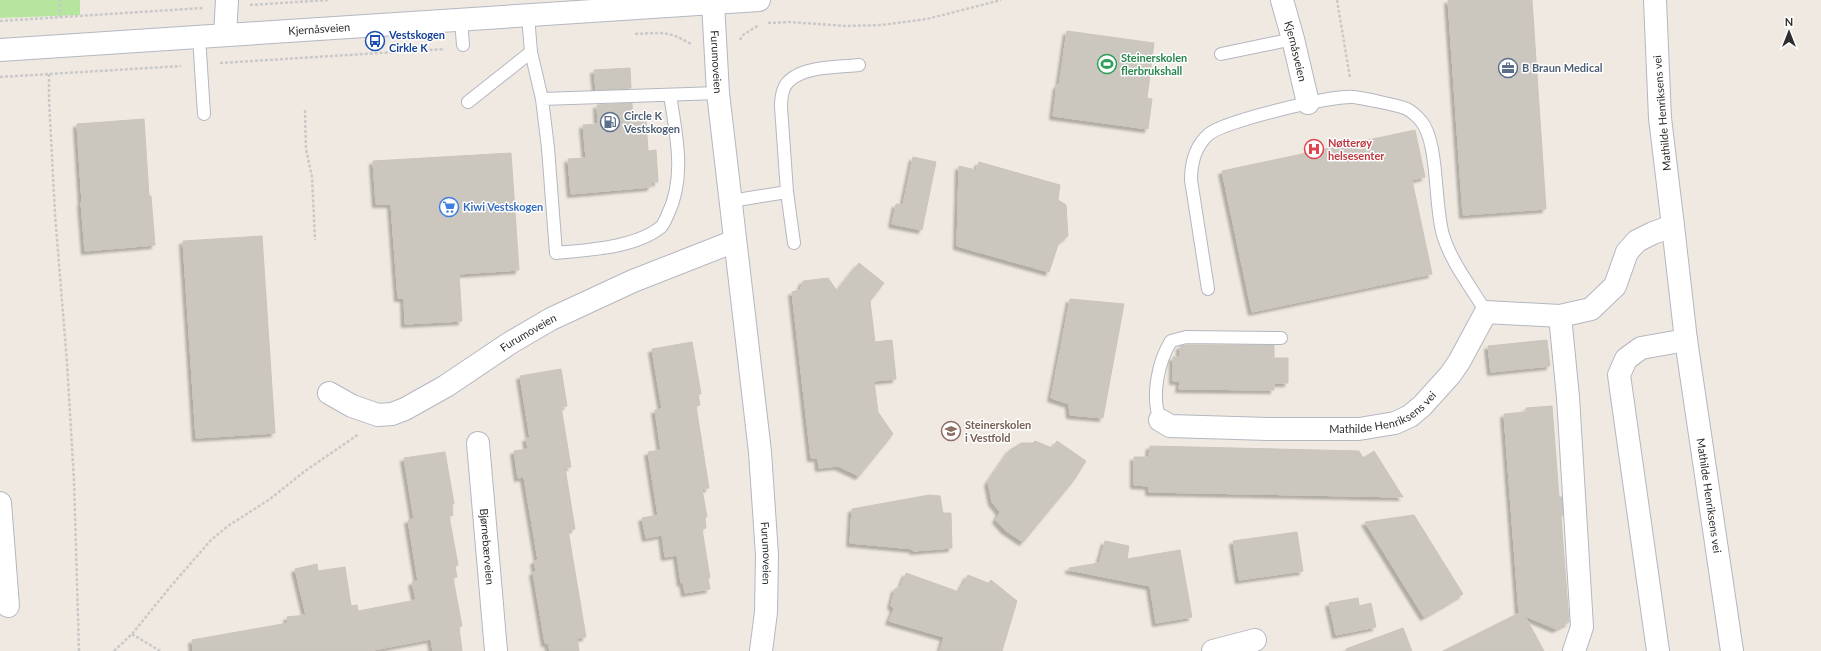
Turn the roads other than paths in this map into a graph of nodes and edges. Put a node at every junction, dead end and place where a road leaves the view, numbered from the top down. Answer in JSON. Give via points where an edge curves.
{"nodes":[{"id":1,"x":759,"y":0,"type":"edge"},
{"id":2,"x":1282,"y":0,"type":"edge"},
{"id":3,"x":1655,"y":0,"type":"edge"},
{"id":4,"x":227,"y":3,"type":"edge"},
{"id":5,"x":713,"y":3,"type":"junction"},
{"id":6,"x":528,"y":16,"type":"junction"},
{"id":7,"x":461,"y":20,"type":"junction"},
{"id":8,"x":225,"y":35,"type":"junction"},
{"id":9,"x":199,"y":37,"type":"junction"},
{"id":10,"x":1293,"y":39,"type":"junction"},
{"id":11,"x":463,"y":45,"type":"road end"},
{"id":12,"x":0,"y":50,"type":"edge"},
{"id":13,"x":531,"y":52,"type":"junction"},
{"id":14,"x":1221,"y":54,"type":"dead end"},
{"id":15,"x":859,"y":65,"type":"dead end"},
{"id":16,"x":718,"y":93,"type":"junction"},
{"id":17,"x":670,"y":95,"type":"junction"},
{"id":18,"x":542,"y":98,"type":"junction"},
{"id":19,"x":468,"y":102,"type":"dead end"},
{"id":20,"x":1308,"y":103,"type":"junction"},
{"id":21,"x":204,"y":114,"type":"dead end"},
{"id":22,"x":787,"y":192,"type":"junction"},
{"id":23,"x":731,"y":201,"type":"junction"},
{"id":24,"x":1673,"y":226,"type":"junction"},
{"id":25,"x":735,"y":241,"type":"junction"},
{"id":26,"x":794,"y":243,"type":"dead end"},
{"id":27,"x":1208,"y":289,"type":"dead end"},
{"id":28,"x":1486,"y":312,"type":"junction"},
{"id":29,"x":1560,"y":316,"type":"junction"},
{"id":30,"x":1281,"y":338,"type":"dead end"},
{"id":31,"x":1686,"y":340,"type":"junction"},
{"id":32,"x":329,"y":393,"type":"dead end"},
{"id":33,"x":1160,"y":420,"type":"joint"},
{"id":34,"x":478,"y":443,"type":"dead end"},
{"id":35,"x":0,"y":503,"type":"edge"},
{"id":36,"x":8,"y":606,"type":"dead end"},
{"id":37,"x":1255,"y":640,"type":"dead end"},
{"id":38,"x":496,"y":651,"type":"edge"},
{"id":39,"x":762,"y":651,"type":"edge"},
{"id":40,"x":1212,"y":651,"type":"edge"},
{"id":41,"x":1574,"y":651,"type":"edge"},
{"id":42,"x":1658,"y":651,"type":"edge"},
{"id":43,"x":1732,"y":651,"type":"edge"}],
"edges":[{"from":1,"to":5,"type":"street","name":"Kjernåsveien"},
{"from":2,"to":10,"type":"street","name":"Kjernåsveien"},
{"from":3,"to":24,"type":"street","name":"Mathilde Henriksens vei","via":[[1660,118]]},
{"from":4,"to":8,"type":"street"},
{"from":5,"to":6,"type":"street","name":"Kjernåsveien"},
{"from":5,"to":16,"type":"street","name":"Furumoveien"},
{"from":6,"to":7,"type":"street","name":"Kjernåsveien"},
{"from":6,"to":13,"type":"lane"},
{"from":7,"to":8,"type":"street","name":"Kjernåsveien"},
{"from":7,"to":11,"type":"lane"},
{"from":8,"to":9,"type":"street","name":"Kjernåsveien"},
{"from":9,"to":12,"type":"street","name":"Kjernåsveien"},
{"from":9,"to":21,"type":"lane"},
{"from":10,"to":14,"type":"lane"},
{"from":10,"to":20,"type":"street","name":"Kjernåsveien"},
{"from":13,"to":18,"type":"lane"},
{"from":13,"to":19,"type":"lane"},
{"from":15,"to":22,"type":"lane","via":[[808,70],[789,81],[782,94],[781,107]]},
{"from":16,"to":17,"type":"lane"},
{"from":16,"to":23,"type":"street","name":"Furumoveien"},
{"from":17,"to":18,"type":"lane"},
{"from":17,"to":18,"type":"lane","via":[[679,170],[673,203],[662,227],[640,239],[595,249],[556,253]]},
{"from":20,"to":27,"type":"lane","via":[[1226,124],[1209,134],[1198,146],[1191,163],[1191,180]]},
{"from":20,"to":28,"type":"lane","via":[[1354,97],[1407,109],[1421,120],[1431,145],[1438,211],[1448,249]]},
{"from":22,"to":23,"type":"lane"},
{"from":22,"to":26,"type":"lane"},
{"from":23,"to":25,"type":"street","name":"Furumoveien"},
{"from":24,"to":29,"type":"street","via":[[1636,242],[1626,252],[1615,286],[1591,309]]},
{"from":24,"to":31,"type":"street","name":"Mathilde Henriksens vei"},
{"from":25,"to":32,"type":"street","name":"Furumoveien","via":[[633,281],[551,319],[446,386],[392,414],[378,415],[352,406]]},
{"from":25,"to":39,"type":"street","name":"Furumoveien","via":[[760,452],[767,555]]},
{"from":28,"to":29,"type":"street"},
{"from":28,"to":33,"type":"street","name":"Mathilde Henriksens vei","via":[[1450,375],[1422,406],[1410,416],[1395,423],[1359,430],[1268,430],[1170,426]]},
{"from":29,"to":41,"type":"street","via":[[1568,397],[1582,627]]},
{"from":30,"to":33,"type":"lane","via":[[1186,337],[1171,341],[1164,352],[1156,395]]},
{"from":31,"to":42,"type":"street","via":[[1641,348],[1626,359],[1619,375]]},
{"from":31,"to":43,"type":"street","name":"Mathilde Henriksens vei"},
{"from":34,"to":38,"type":"street","name":"Bjørnebærveien"},
{"from":35,"to":36,"type":"street"},
{"from":37,"to":40,"type":"street"}]}
